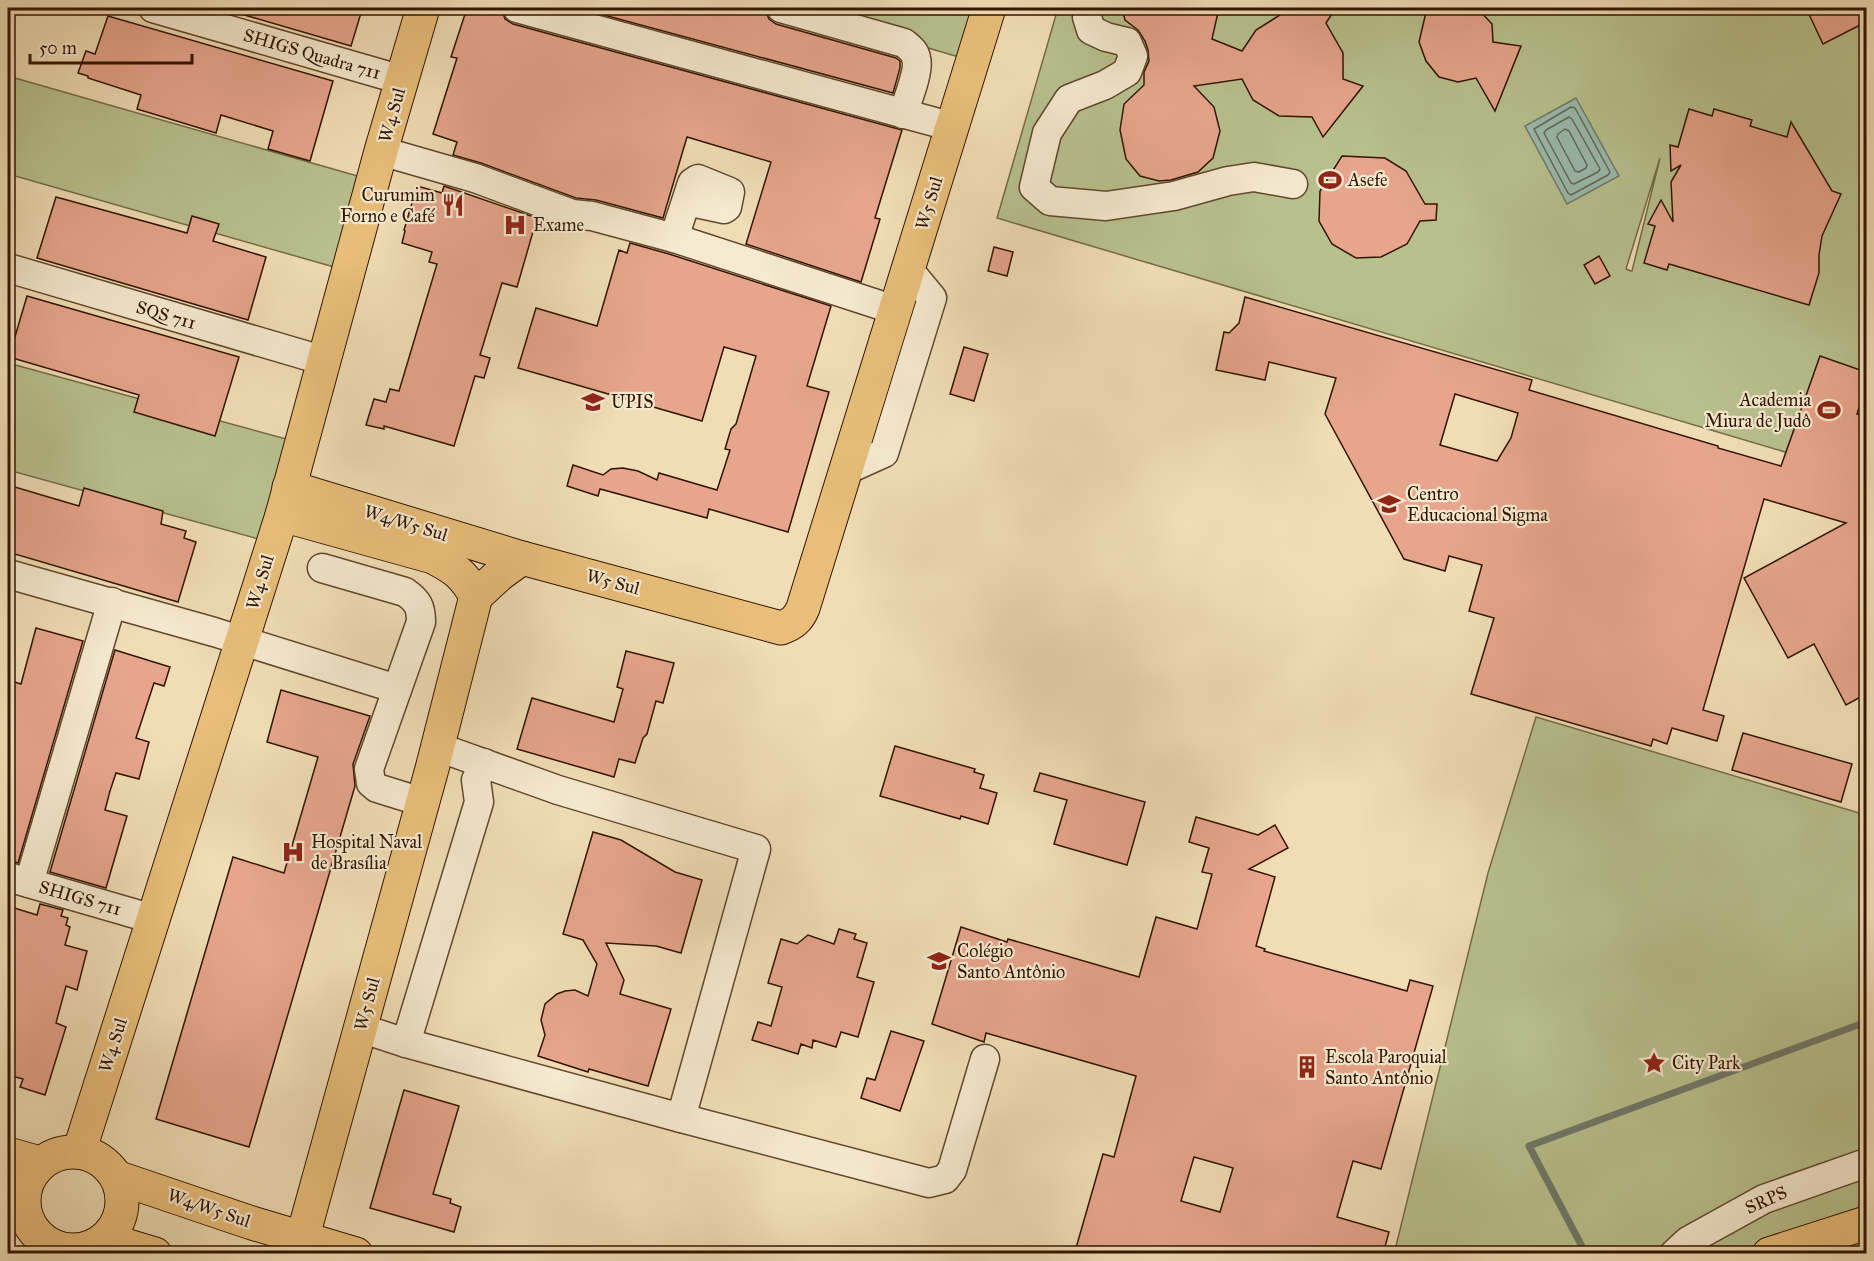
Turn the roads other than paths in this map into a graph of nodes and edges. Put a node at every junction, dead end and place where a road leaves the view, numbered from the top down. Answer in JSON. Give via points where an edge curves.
{"nodes":[{"id":1,"x":153,"y":8,"type":"edge"},
{"id":2,"x":423,"y":8,"type":"edge"},
{"id":3,"x":517,"y":8,"type":"edge"},
{"id":4,"x":781,"y":8,"type":"edge"},
{"id":5,"x":989,"y":8,"type":"edge"},
{"id":6,"x":1088,"y":8,"type":"edge"},
{"id":7,"x":402,"y":80,"type":"junction"},
{"id":8,"x":903,"y":114,"type":"junction"},
{"id":9,"x":952,"y":127,"type":"junction"},
{"id":10,"x":381,"y":151,"type":"junction"},
{"id":11,"x":1293,"y":184,"type":"dead end"},
{"id":12,"x":687,"y":201,"type":"dead end"},
{"id":13,"x":674,"y":238,"type":"junction"},
{"id":14,"x":8,"y":268,"type":"edge"},
{"id":15,"x":908,"y":269,"type":"junction"},
{"id":16,"x":895,"y":310,"type":"junction"},
{"id":17,"x":325,"y":361,"type":"junction"},
{"id":18,"x":846,"y":470,"type":"junction"},
{"id":19,"x":286,"y":501,"type":"junction"},
{"id":20,"x":522,"y":558,"type":"junction"},
{"id":21,"x":322,"y":568,"type":"dead end"},
{"id":22,"x":8,"y":574,"type":"edge"},
{"id":23,"x":476,"y":596,"type":"junction"},
{"id":24,"x":112,"y":602,"type":"junction"},
{"id":25,"x":242,"y":641,"type":"junction"},
{"id":26,"x":397,"y":689,"type":"junction"},
{"id":27,"x":435,"y":756,"type":"junction"},
{"id":28,"x":480,"y":782,"type":"junction"},
{"id":29,"x":422,"y":802,"type":"junction"},
{"id":30,"x":18,"y":880,"type":"edge"},
{"id":31,"x":153,"y":919,"type":"junction"},
{"id":32,"x":360,"y":1028,"type":"junction"},
{"id":33,"x":410,"y":1031,"type":"junction"},
{"id":34,"x":985,"y":1059,"type":"dead end"},
{"id":35,"x":681,"y":1118,"type":"junction"},
{"id":36,"x":79,"y":1152,"type":"junction"},
{"id":37,"x":8,"y":1154,"type":"edge"},
{"id":38,"x":40,"y":1163,"type":"junction"},
{"id":39,"x":1866,"y":1163,"type":"edge"},
{"id":40,"x":116,"y":1177,"type":"junction"},
{"id":41,"x":318,"y":1184,"type":"junction"},
{"id":42,"x":15,"y":1205,"type":"edge"},
{"id":43,"x":1866,"y":1223,"type":"edge"},
{"id":44,"x":105,"y":1239,"type":"junction"},
{"id":45,"x":301,"y":1246,"type":"edge"},
{"id":46,"x":58,"y":1251,"type":"edge"},
{"id":47,"x":155,"y":1254,"type":"edge"},
{"id":48,"x":356,"y":1254,"type":"edge"},
{"id":49,"x":366,"y":1254,"type":"edge"},
{"id":50,"x":1674,"y":1254,"type":"edge"},
{"id":51,"x":1769,"y":1254,"type":"edge"}],
"edges":[{"from":1,"to":7,"type":"street","name":"SHIGS Quadra 711"},
{"from":2,"to":7,"type":"main road","name":"W4 Sul"},
{"from":3,"to":8,"type":"street"},
{"from":4,"to":8,"type":"street","via":[[904,43],[917,59]]},
{"from":5,"to":9,"type":"main road","name":"W5 Sul"},
{"from":6,"to":11,"type":"street","via":[[1091,30],[1127,42],[1133,56],[1127,72],[1069,99],[1047,133],[1034,187],[1050,201],[1106,206],[1174,196],[1254,177]]},
{"from":7,"to":10,"type":"main road","name":"W4 Sul"},
{"from":8,"to":9,"type":"street"},
{"from":9,"to":15,"type":"main road","name":"W5 Sul"},
{"from":10,"to":13,"type":"street","via":[[475,178],[572,214]]},
{"from":10,"to":17,"type":"main road","name":"W4 Sul"},
{"from":12,"to":13,"type":"street"},
{"from":13,"to":16,"type":"street"},
{"from":14,"to":17,"type":"street","name":"SQS 711"},
{"from":15,"to":16,"type":"main road","name":"W5 Sul"},
{"from":15,"to":18,"type":"street","via":[[932,298],[898,409],[884,453]]},
{"from":16,"to":18,"type":"main road","name":"W5 Sul"},
{"from":17,"to":19,"type":"main road","name":"W4 Sul"},
{"from":18,"to":20,"type":"main road","name":"W5 Sul","via":[[799,618],[781,628]]},
{"from":19,"to":20,"type":"main road","name":"W4/W5 Sul"},
{"from":19,"to":23,"type":"main road","name":"W4/W5 Sul","via":[[433,557],[466,579]]},
{"from":19,"to":25,"type":"main road","name":"W4 Sul"},
{"from":20,"to":23,"type":"main road"},
{"from":21,"to":26,"type":"street","via":[[405,592],[417,600],[421,622]]},
{"from":22,"to":24,"type":"street"},
{"from":23,"to":27,"type":"main road","name":"W5 Sul"},
{"from":24,"to":25,"type":"street"},
{"from":24,"to":30,"type":"street"},
{"from":25,"to":26,"type":"street"},
{"from":25,"to":31,"type":"main road","name":"W4 Sul"},
{"from":26,"to":29,"type":"street","via":[[369,769],[372,783]]},
{"from":27,"to":28,"type":"street"},
{"from":27,"to":29,"type":"main road","name":"W5 Sul"},
{"from":28,"to":33,"type":"street"},
{"from":28,"to":35,"type":"street","via":[[558,790],[756,849]]},
{"from":29,"to":32,"type":"main road","name":"W5 Sul"},
{"from":30,"to":31,"type":"street","name":"SHIGS 711"},
{"from":31,"to":36,"type":"main road","name":"W4 Sul"},
{"from":32,"to":33,"type":"street"},
{"from":32,"to":41,"type":"main road","name":"W5 Sul"},
{"from":33,"to":35,"type":"street"},
{"from":34,"to":35,"type":"street","via":[[952,1170],[945,1179],[929,1183]]},
{"from":36,"to":38,"type":"main road","via":[[65,1152]]},
{"from":36,"to":40,"type":"main road","via":[[94,1156]]},
{"from":37,"to":38,"type":"main road"},
{"from":38,"to":42,"type":"main road"},
{"from":39,"to":50,"type":"street","name":"SRPS","via":[[1764,1198],[1688,1241]]},
{"from":40,"to":44,"type":"main road","via":[[122,1193],[122,1210]]},
{"from":40,"to":45,"type":"main road","name":"W4/W5 Sul"},
{"from":41,"to":45,"type":"main road","name":"W5 Sul"},
{"from":41,"to":49,"type":"main road","via":[[336,1225]]},
{"from":42,"to":46,"type":"main road","via":[[41,1240]]},
{"from":43,"to":51,"type":"main road"},
{"from":44,"to":46,"type":"main road","via":[[83,1250]]},
{"from":44,"to":47,"type":"main road"},
{"from":45,"to":48,"type":"main road"}]}
